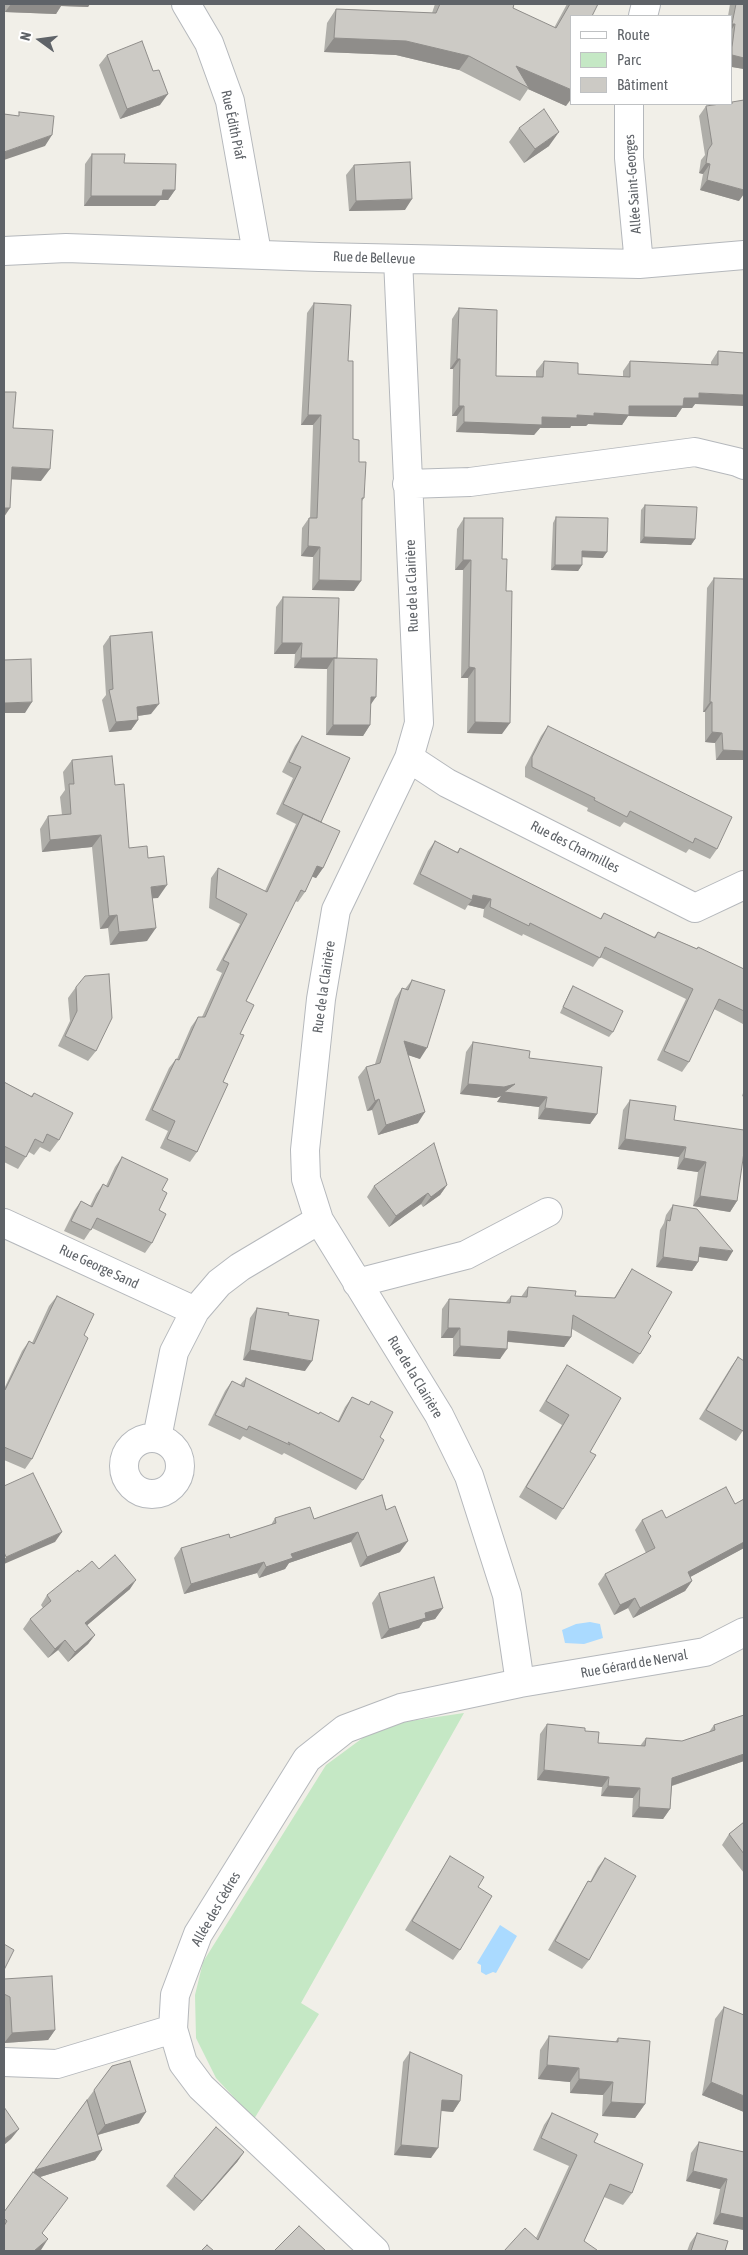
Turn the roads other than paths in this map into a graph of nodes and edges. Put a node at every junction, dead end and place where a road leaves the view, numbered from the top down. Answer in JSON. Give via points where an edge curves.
{"nodes":[{"id":1,"x":186,"y":4,"type":"edge"},
{"id":2,"x":629,"y":105,"type":"edge"},
{"id":3,"x":4,"y":251,"type":"edge"},
{"id":4,"x":257,"y":253,"type":"junction"},
{"id":5,"x":744,"y":255,"type":"edge"},
{"id":6,"x":398,"y":259,"type":"junction"},
{"id":7,"x":638,"y":264,"type":"junction"},
{"id":8,"x":744,"y":465,"type":"edge"},
{"id":9,"x":407,"y":484,"type":"junction"},
{"id":10,"x":409,"y":758,"type":"junction"},
{"id":11,"x":744,"y":885,"type":"edge"},
{"id":12,"x":548,"y":1212,"type":"dead end"},
{"id":13,"x":319,"y":1220,"type":"junction"},
{"id":14,"x":4,"y":1223,"type":"edge"},
{"id":15,"x":358,"y":1283,"type":"junction"},
{"id":16,"x":195,"y":1312,"type":"junction"},
{"id":17,"x":157,"y":1438,"type":"dead end"},
{"id":18,"x":744,"y":1632,"type":"edge"},
{"id":19,"x":520,"y":1683,"type":"junction"},
{"id":20,"x":173,"y":2029,"type":"junction"},
{"id":21,"x":4,"y":2062,"type":"edge"},
{"id":22,"x":375,"y":2251,"type":"edge"}],
"edges":[{"from":1,"to":4,"type":"street","name":"Rue Édith Piaf","via":[[209,43],[230,101]]},
{"from":2,"to":7,"type":"street","name":"Allée Saint-Georges","via":[[629,158]]},
{"from":3,"to":4,"type":"street","name":"Rue de Bellevue","via":[[66,248]]},
{"from":4,"to":6,"type":"street","name":"Rue de Bellevue"},
{"from":5,"to":7,"type":"street","name":"Rue de Bellevue"},
{"from":6,"to":7,"type":"street","name":"Rue de Bellevue"},
{"from":6,"to":9,"type":"street","name":"Rue de la Clairière"},
{"from":8,"to":9,"type":"street","via":[[695,452],[470,482]]},
{"from":9,"to":10,"type":"street","name":"Rue de la Clairière","via":[[419,722]]},
{"from":10,"to":11,"type":"street","name":"Rue des Charmilles","via":[[447,783],[695,908]]},
{"from":10,"to":13,"type":"street","name":"Rue de la Clairière","via":[[336,910],[321,999],[305,1150],[306,1179]]},
{"from":12,"to":15,"type":"street","via":[[466,1254]]},
{"from":13,"to":15,"type":"street","name":"Rue de la Clairière"},
{"from":13,"to":16,"type":"street","via":[[240,1267],[219,1283]]},
{"from":14,"to":16,"type":"street","name":"Rue George Sand"},
{"from":15,"to":19,"type":"street","name":"Rue de la Clairière","via":[[439,1415],[469,1476],[507,1595]]},
{"from":16,"to":17,"type":"street","via":[[174,1352]]},
{"from":18,"to":19,"type":"street","name":"Rue Gérard de Nerval","via":[[705,1652]]},
{"from":19,"to":20,"type":"street","name":"Allée des Cèdres","via":[[401,1708],[344,1729],[307,1760],[198,1934],[175,1995]]},
{"from":20,"to":21,"type":"street","via":[[58,2064]]},
{"from":20,"to":22,"type":"street","name":"Allée des Cèdres","via":[[183,2063],[201,2088]]}]}
